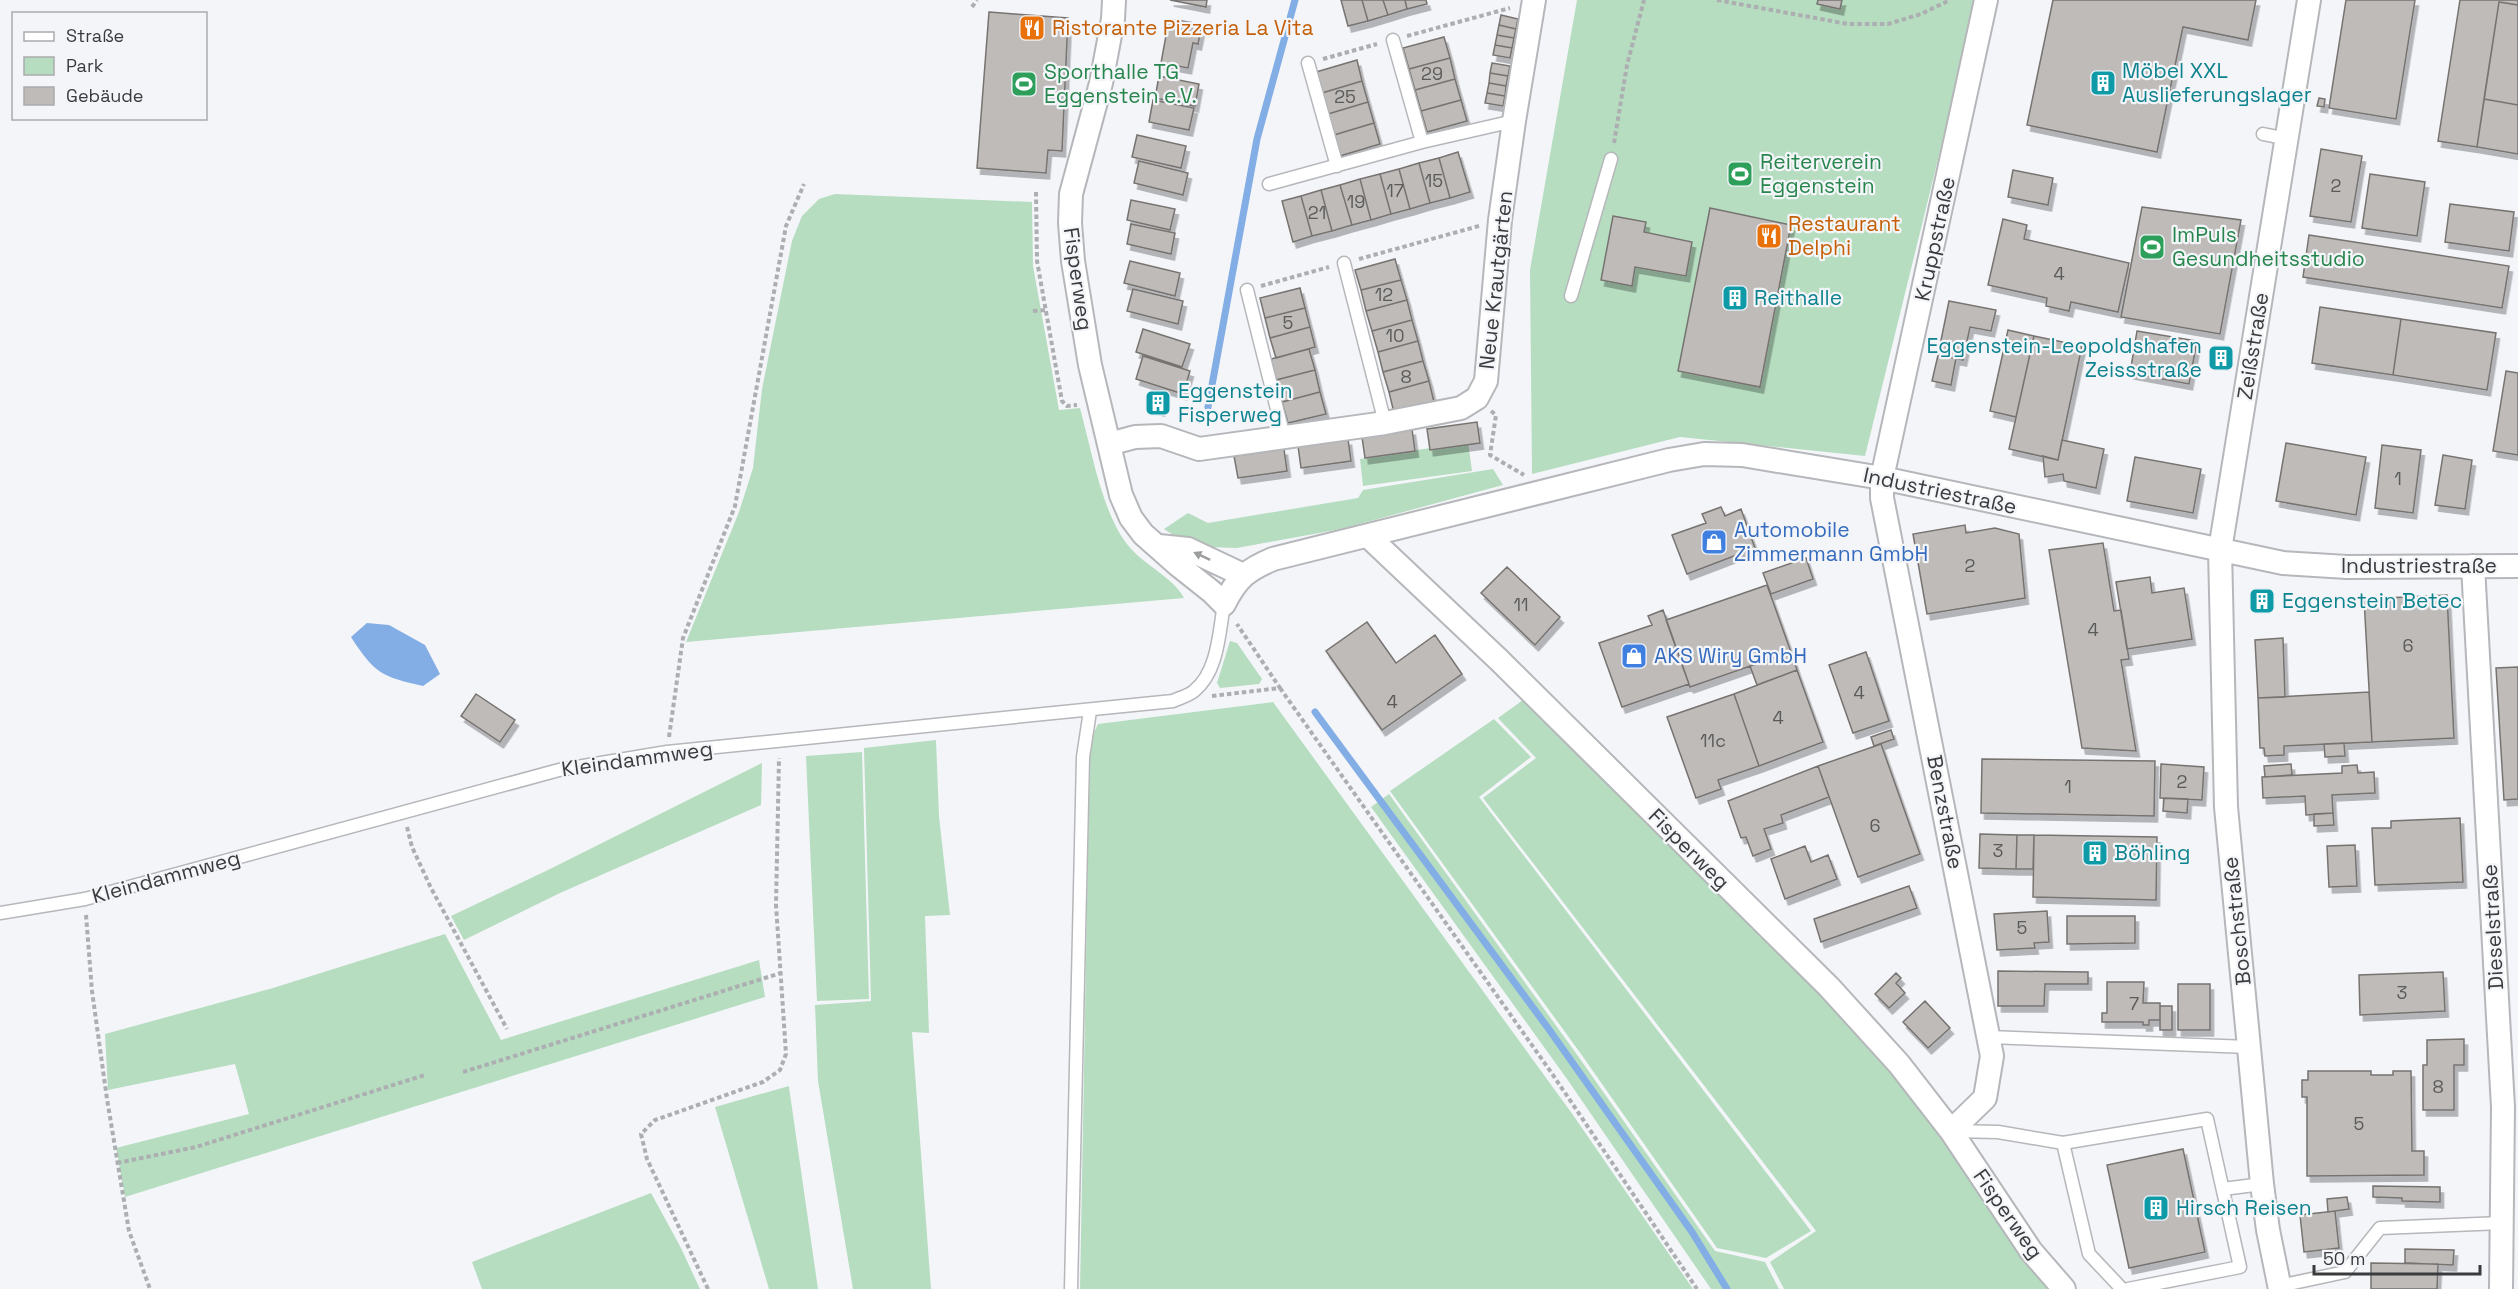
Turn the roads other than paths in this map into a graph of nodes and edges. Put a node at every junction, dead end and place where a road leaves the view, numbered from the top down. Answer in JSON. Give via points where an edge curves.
{"nodes":[{"id":1,"x":1114,"y":0,"type":"edge"},
{"id":2,"x":1986,"y":0,"type":"edge"},
{"id":3,"x":2309,"y":0,"type":"edge"},
{"id":4,"x":1534,"y":1,"type":"edge"},
{"id":5,"x":1393,"y":40,"type":"road end"},
{"id":6,"x":1308,"y":63,"type":"road end"},
{"id":7,"x":1514,"y":121,"type":"junction"},
{"id":8,"x":2263,"y":134,"type":"dead end"},
{"id":9,"x":2288,"y":139,"type":"junction"},
{"id":10,"x":1422,"y":142,"type":"junction"},
{"id":11,"x":1611,"y":159,"type":"road end"},
{"id":12,"x":1337,"y":166,"type":"junction"},
{"id":13,"x":1269,"y":184,"type":"dead end"},
{"id":14,"x":1344,"y":263,"type":"road end"},
{"id":15,"x":1247,"y":290,"type":"road end"},
{"id":16,"x":1571,"y":296,"type":"dead end"},
{"id":17,"x":1385,"y":423,"type":"junction"},
{"id":18,"x":1284,"y":437,"type":"junction"},
{"id":19,"x":1108,"y":444,"type":"junction"},
{"id":20,"x":1882,"y":478,"type":"junction"},
{"id":21,"x":1369,"y":537,"type":"junction"},
{"id":22,"x":1159,"y":546,"type":"junction"},
{"id":23,"x":2220,"y":550,"type":"junction"},
{"id":24,"x":2473,"y":566,"type":"junction"},
{"id":25,"x":2518,"y":566,"type":"edge"},
{"id":26,"x":1243,"y":575,"type":"junction"},
{"id":27,"x":1224,"y":604,"type":"junction"},
{"id":28,"x":1090,"y":711,"type":"junction"},
{"id":29,"x":0,"y":913,"type":"edge"},
{"id":30,"x":1989,"y":1037,"type":"junction"},
{"id":31,"x":2249,"y":1047,"type":"junction"},
{"id":32,"x":1951,"y":1131,"type":"junction"},
{"id":33,"x":2063,"y":1143,"type":"junction"},
{"id":34,"x":2262,"y":1184,"type":"junction"},
{"id":35,"x":2223,"y":1189,"type":"junction"},
{"id":36,"x":2502,"y":1224,"type":"junction"},
{"id":37,"x":2280,"y":1287,"type":"edge"},
{"id":38,"x":1071,"y":1289,"type":"edge"},
{"id":39,"x":2064,"y":1289,"type":"edge"},
{"id":40,"x":2122,"y":1289,"type":"edge"},
{"id":41,"x":2128,"y":1289,"type":"edge"},
{"id":42,"x":2501,"y":1289,"type":"edge"}],
"edges":[{"from":1,"to":19,"type":"street","name":"Fisperweg","via":[[1101,83],[1070,204],[1073,261]]},
{"from":2,"to":20,"type":"street","name":"Kruppstraße"},
{"from":3,"to":9,"type":"street","name":"Zeißstraße"},
{"from":4,"to":7,"type":"street","name":"Neue Krautgärten"},
{"from":5,"to":10,"type":"lane"},
{"from":6,"to":12,"type":"lane"},
{"from":7,"to":10,"type":"lane"},
{"from":7,"to":17,"type":"street","name":"Neue Krautgärten","via":[[1500,220],[1486,381],[1477,398],[1461,408]]},
{"from":8,"to":9,"type":"lane"},
{"from":9,"to":23,"type":"street","name":"Zeißstraße"},
{"from":10,"to":12,"type":"lane"},
{"from":11,"to":16,"type":"lane"},
{"from":12,"to":13,"type":"lane"},
{"from":14,"to":17,"type":"lane"},
{"from":15,"to":18,"type":"lane"},
{"from":17,"to":18,"type":"street","name":"Neue Krautgärten"},
{"from":18,"to":19,"type":"street","name":"Neue Krautgärten","via":[[1199,449],[1161,436]]},
{"from":19,"to":22,"type":"street","name":"Fisperweg","via":[[1131,518]]},
{"from":20,"to":21,"type":"street","name":"Industriestraße","via":[[1742,455],[1704,454]]},
{"from":20,"to":23,"type":"street","name":"Industriestraße"},
{"from":20,"to":30,"type":"street","name":"Benzstraße","via":[[1882,498]]},
{"from":21,"to":26,"type":"street","via":[[1273,559]]},
{"from":21,"to":32,"type":"street","name":"Fisperweg","via":[[1499,660],[1828,987],[1899,1064]]},
{"from":26,"to":22,"type":"street","one_way":true,"via":[[1188,549]]},
{"from":22,"to":27,"type":"street","name":"Fisperweg"},
{"from":23,"to":24,"type":"street","name":"Industriestraße","via":[[2283,563],[2336,567]]},
{"from":23,"to":31,"type":"street","name":"Boschstraße","via":[[2226,807]]},
{"from":24,"to":25,"type":"street","name":"Industriestraße"},
{"from":24,"to":36,"type":"street","name":"Dieselstraße","via":[[2503,1107]]},
{"from":26,"to":27,"type":"street"},
{"from":27,"to":28,"type":"lane","name":"Kleindammweg","via":[[1217,648],[1207,676],[1193,692],[1173,702]]},
{"from":28,"to":29,"type":"lane","name":"Kleindammweg","via":[[667,752],[559,770],[85,899]]},
{"from":28,"to":38,"type":"lane","via":[[1082,769]]},
{"from":30,"to":31,"type":"lane"},
{"from":30,"to":32,"type":"street","name":"Benzstraße","via":[[1992,1056],[1985,1098]]},
{"from":31,"to":34,"type":"street","name":"Boschstraße"},
{"from":32,"to":33,"type":"lane","via":[[1998,1132]]},
{"from":32,"to":39,"type":"street","name":"Fisperweg","via":[[2031,1251]]},
{"from":33,"to":35,"type":"lane","via":[[2207,1119]]},
{"from":33,"to":40,"type":"lane","via":[[2089,1254]]},
{"from":34,"to":35,"type":"lane"},
{"from":34,"to":37,"type":"street","name":"Boschstraße"},
{"from":35,"to":41,"type":"lane","via":[[2240,1267]]},
{"from":36,"to":37,"type":"lane","via":[[2380,1228],[2345,1272]]},
{"from":36,"to":42,"type":"street","name":"Dieselstraße"}]}
